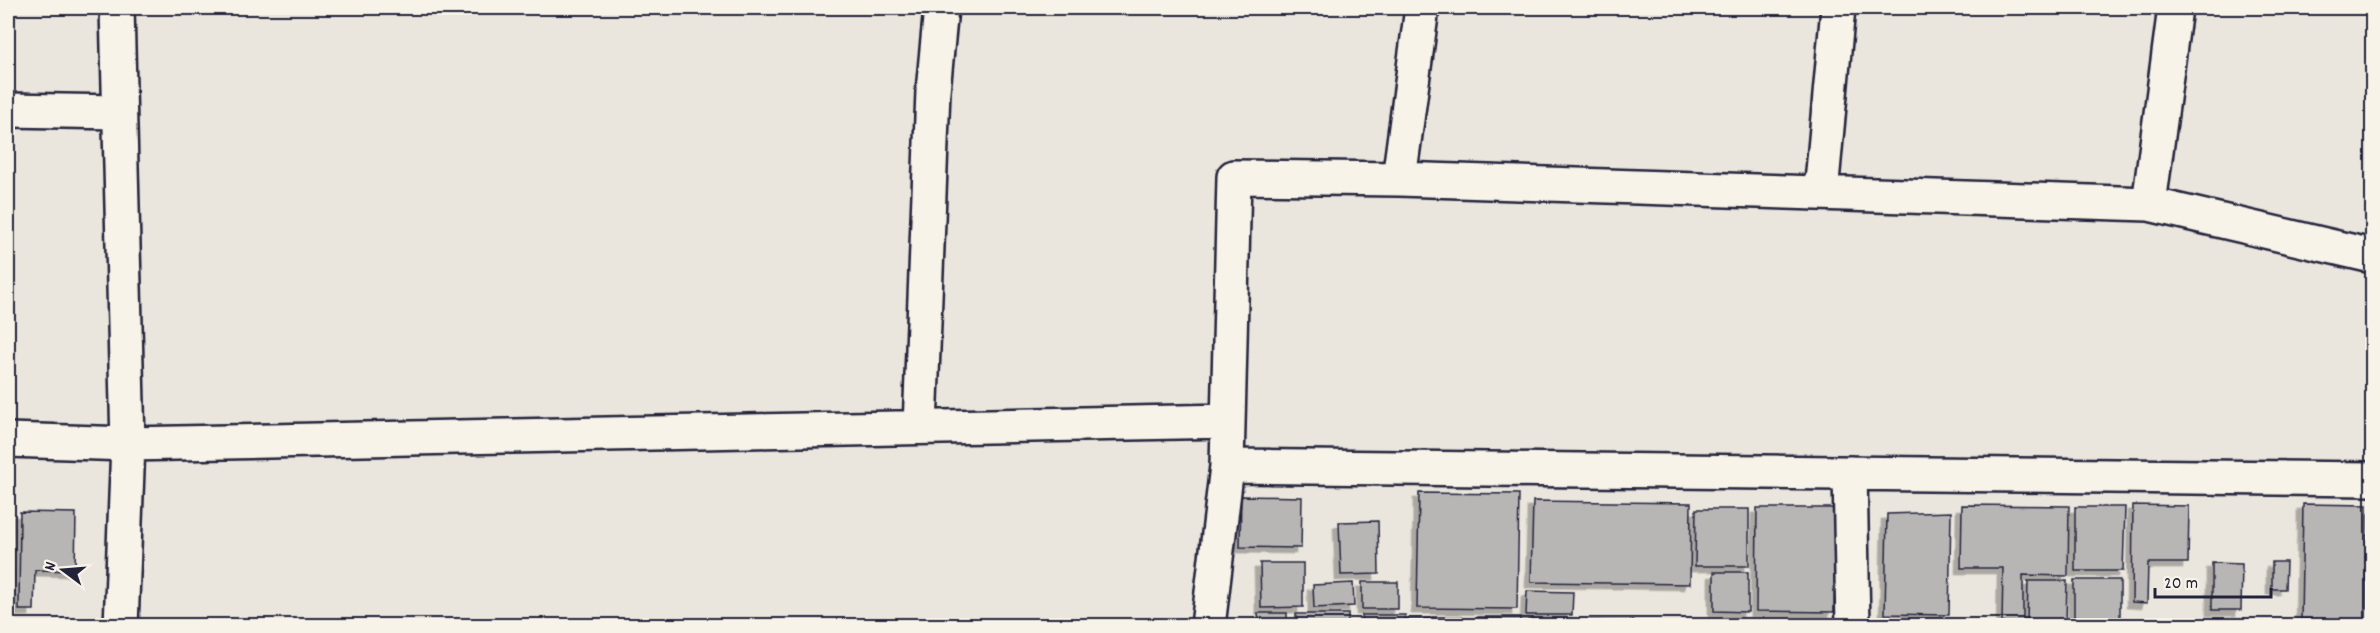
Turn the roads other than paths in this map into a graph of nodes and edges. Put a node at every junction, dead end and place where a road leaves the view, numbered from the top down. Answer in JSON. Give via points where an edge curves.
{"nodes":[{"id":1,"x":117,"y":8,"type":"edge"},
{"id":2,"x":941,"y":8,"type":"edge"},
{"id":3,"x":1422,"y":8,"type":"edge"},
{"id":4,"x":1838,"y":8,"type":"edge"},
{"id":5,"x":2175,"y":8,"type":"edge"},
{"id":6,"x":8,"y":110,"type":"edge"},
{"id":7,"x":118,"y":112,"type":"junction"},
{"id":8,"x":1399,"y":179,"type":"junction"},
{"id":9,"x":1821,"y":193,"type":"junction"},
{"id":10,"x":2149,"y":204,"type":"junction"},
{"id":11,"x":2373,"y":256,"type":"edge"},
{"id":12,"x":1228,"y":421,"type":"junction"},
{"id":13,"x":920,"y":427,"type":"junction"},
{"id":14,"x":8,"y":441,"type":"edge"},
{"id":15,"x":128,"y":444,"type":"junction"},
{"id":16,"x":1227,"y":466,"type":"junction"},
{"id":17,"x":1850,"y":473,"type":"junction"},
{"id":18,"x":2373,"y":479,"type":"edge"},
{"id":19,"x":121,"y":626,"type":"edge"},
{"id":20,"x":1208,"y":626,"type":"edge"},
{"id":21,"x":1853,"y":626,"type":"edge"}],
"edges":[{"from":1,"to":7,"type":"street"},
{"from":2,"to":13,"type":"street","via":[[933,91]]},
{"from":3,"to":8,"type":"street"},
{"from":4,"to":9,"type":"street"},
{"from":5,"to":10,"type":"street"},
{"from":6,"to":7,"type":"street"},
{"from":7,"to":15,"type":"street"},
{"from":8,"to":9,"type":"street"},
{"from":8,"to":12,"type":"street","via":[[1234,177]]},
{"from":9,"to":10,"type":"street"},
{"from":10,"to":11,"type":"street"},
{"from":12,"to":13,"type":"street"},
{"from":12,"to":16,"type":"street"},
{"from":13,"to":15,"type":"street"},
{"from":14,"to":15,"type":"street"},
{"from":15,"to":19,"type":"street"},
{"from":16,"to":17,"type":"street"},
{"from":16,"to":20,"type":"street"},
{"from":17,"to":18,"type":"street"},
{"from":17,"to":21,"type":"street"}]}
